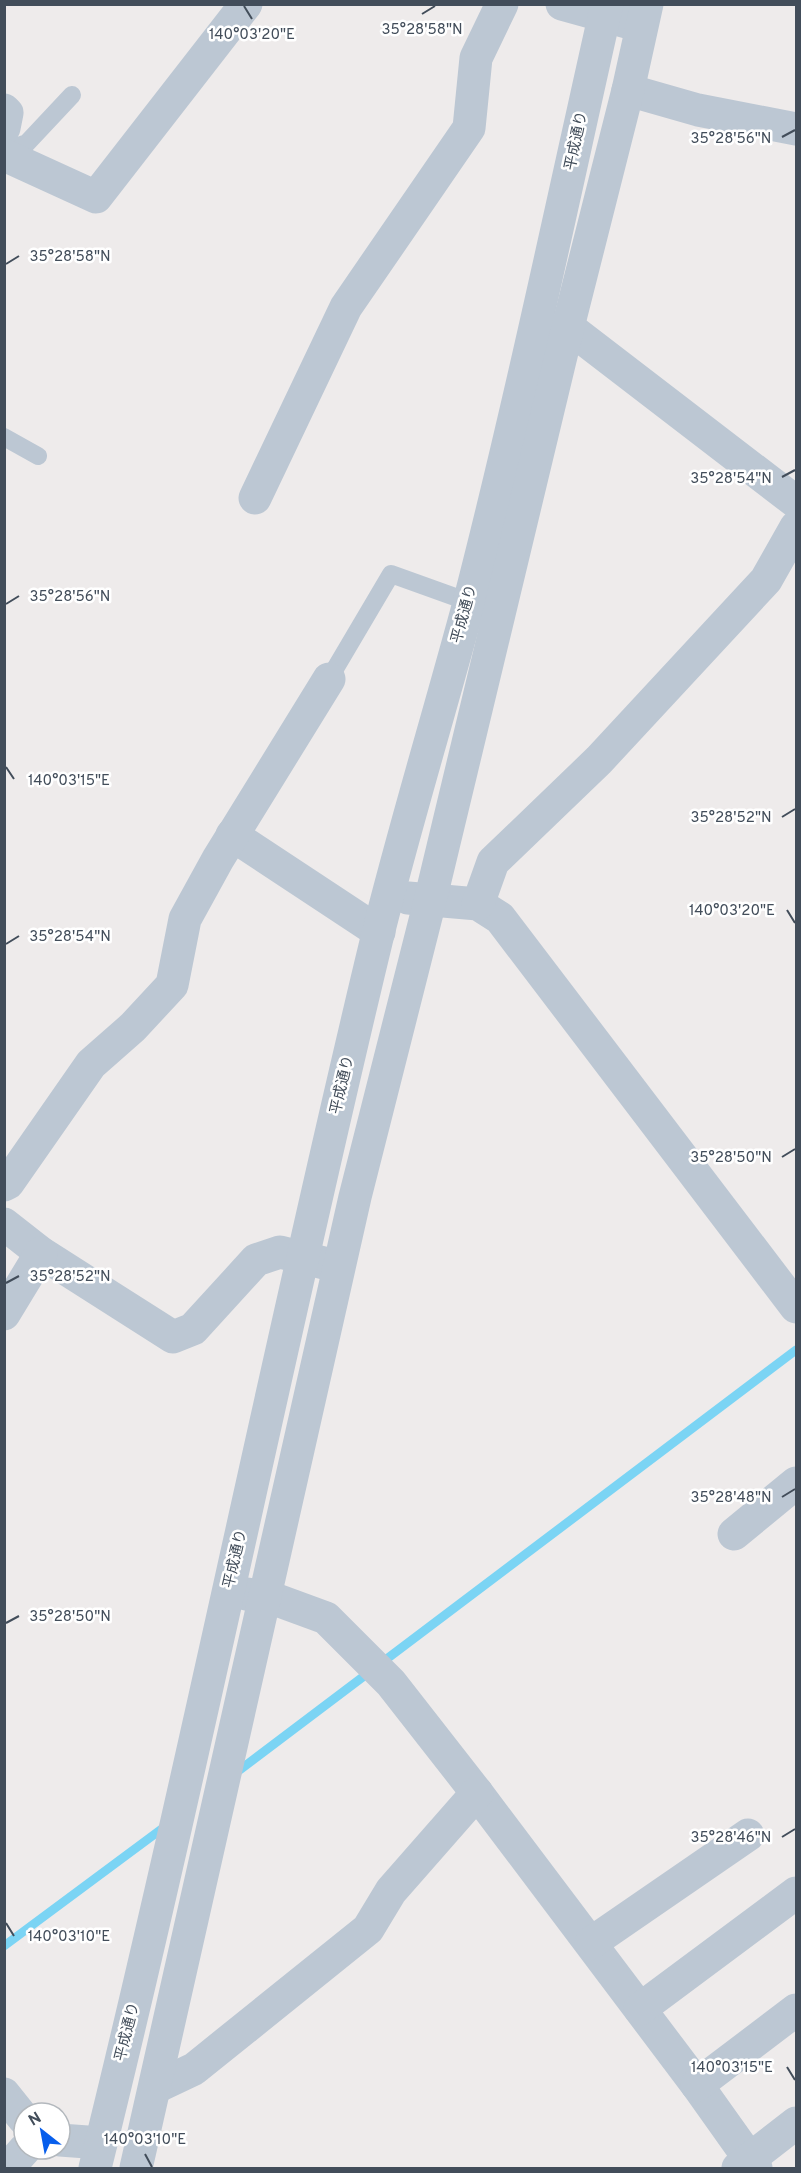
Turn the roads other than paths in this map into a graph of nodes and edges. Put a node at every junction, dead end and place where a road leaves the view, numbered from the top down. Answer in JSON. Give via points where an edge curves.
{"nodes":[{"id":1,"x":246,"y":4,"type":"edge"},
{"id":2,"x":502,"y":4,"type":"edge"},
{"id":3,"x":562,"y":4,"type":"edge"},
{"id":4,"x":606,"y":10,"type":"edge"},
{"id":5,"x":644,"y":15,"type":"edge"},
{"id":6,"x":628,"y":90,"type":"junction"},
{"id":7,"x":72,"y":95,"type":"dead end"},
{"id":8,"x":4,"y":110,"type":"edge"},
{"id":9,"x":4,"y":128,"type":"edge"},
{"id":10,"x":796,"y":129,"type":"edge"},
{"id":11,"x":4,"y":153,"type":"edge"},
{"id":12,"x":568,"y":327,"type":"junction"},
{"id":13,"x":4,"y":437,"type":"edge"},
{"id":14,"x":38,"y":456,"type":"dead end"},
{"id":15,"x":255,"y":498,"type":"dead end"},
{"id":16,"x":796,"y":502,"type":"edge"},
{"id":17,"x":796,"y":527,"type":"edge"},
{"id":18,"x":469,"y":602,"type":"junction"},
{"id":19,"x":328,"y":679,"type":"joint"},
{"id":20,"x":232,"y":835,"type":"junction"},
{"id":21,"x":389,"y":894,"type":"junction"},
{"id":22,"x":430,"y":901,"type":"junction"},
{"id":23,"x":478,"y":904,"type":"junction"},
{"id":24,"x":379,"y":932,"type":"junction"},
{"id":25,"x":4,"y":1185,"type":"edge"},
{"id":26,"x":4,"y":1224,"type":"edge"},
{"id":27,"x":41,"y":1253,"type":"junction"},
{"id":28,"x":304,"y":1258,"type":"junction"},
{"id":29,"x":340,"y":1267,"type":"junction"},
{"id":30,"x":796,"y":1307,"type":"edge"},
{"id":31,"x":4,"y":1314,"type":"edge"},
{"id":32,"x":796,"y":1483,"type":"edge"},
{"id":33,"x":734,"y":1534,"type":"dead end"},
{"id":34,"x":229,"y":1591,"type":"junction"},
{"id":35,"x":266,"y":1596,"type":"junction"},
{"id":36,"x":477,"y":1793,"type":"junction"},
{"id":37,"x":747,"y":1835,"type":"dead end"},
{"id":38,"x":796,"y":1893,"type":"edge"},
{"id":39,"x":591,"y":1943,"type":"junction"},
{"id":40,"x":640,"y":2009,"type":"junction"},
{"id":41,"x":796,"y":2010,"type":"edge"},
{"id":42,"x":697,"y":2085,"type":"junction"},
{"id":43,"x":156,"y":2087,"type":"junction"},
{"id":44,"x":796,"y":2123,"type":"edge"},
{"id":45,"x":72,"y":2145,"type":"edge"},
{"id":46,"x":98,"y":2156,"type":"edge"},
{"id":47,"x":748,"y":2166,"type":"edge"},
{"id":48,"x":136,"y":2169,"type":"edge"}],
"edges":[{"from":1,"to":11,"type":"street","via":[[96,197]]},
{"from":2,"to":15,"type":"street","via":[[476,58],[468,128],[346,307]]},
{"from":3,"to":4,"type":"street"},
{"from":4,"to":5,"type":"street"},
{"from":4,"to":18,"type":"street","name":"平成通り","via":[[540,310]]},
{"from":5,"to":6,"type":"street"},
{"from":6,"to":10,"type":"street","via":[[698,110]]},
{"from":6,"to":12,"type":"street"},
{"from":7,"to":11,"type":"lane","via":[[27,143]]},
{"from":8,"to":9,"type":"street"},
{"from":12,"to":16,"type":"street"},
{"from":12,"to":22,"type":"street"},
{"from":13,"to":14,"type":"lane"},
{"from":17,"to":23,"type":"street","via":[[766,580],[599,760],[493,862]]},
{"from":18,"to":19,"type":"lane","via":[[391,574]]},
{"from":18,"to":21,"type":"street","name":"平成通り"},
{"from":19,"to":20,"type":"street"},
{"from":20,"to":24,"type":"street"},
{"from":20,"to":25,"type":"street","via":[[185,919],[172,985],[91,1064]]},
{"from":21,"to":22,"type":"street"},
{"from":21,"to":24,"type":"street","name":"平成通り"},
{"from":22,"to":23,"type":"street"},
{"from":22,"to":29,"type":"street"},
{"from":23,"to":30,"type":"street","via":[[500,918]]},
{"from":24,"to":28,"type":"street","name":"平成通り"},
{"from":26,"to":27,"type":"street"},
{"from":27,"to":28,"type":"street","via":[[173,1337],[193,1329],[256,1260],[280,1252]]},
{"from":27,"to":31,"type":"street"},
{"from":28,"to":29,"type":"street"},
{"from":28,"to":34,"type":"street","name":"平成通り"},
{"from":29,"to":35,"type":"street"},
{"from":32,"to":33,"type":"street"},
{"from":34,"to":35,"type":"street"},
{"from":34,"to":46,"type":"street","name":"平成通り","via":[[156,1920]]},
{"from":35,"to":36,"type":"street","via":[[326,1618],[391,1683]]},
{"from":35,"to":43,"type":"street"},
{"from":36,"to":39,"type":"street"},
{"from":36,"to":43,"type":"street","via":[[391,1891],[368,1929],[194,2069]]},
{"from":37,"to":39,"type":"street"},
{"from":38,"to":40,"type":"street"},
{"from":39,"to":40,"type":"street"},
{"from":40,"to":42,"type":"street"},
{"from":41,"to":42,"type":"street"},
{"from":42,"to":47,"type":"street"},
{"from":43,"to":48,"type":"street"},
{"from":44,"to":47,"type":"street"},
{"from":45,"to":46,"type":"street"}]}
